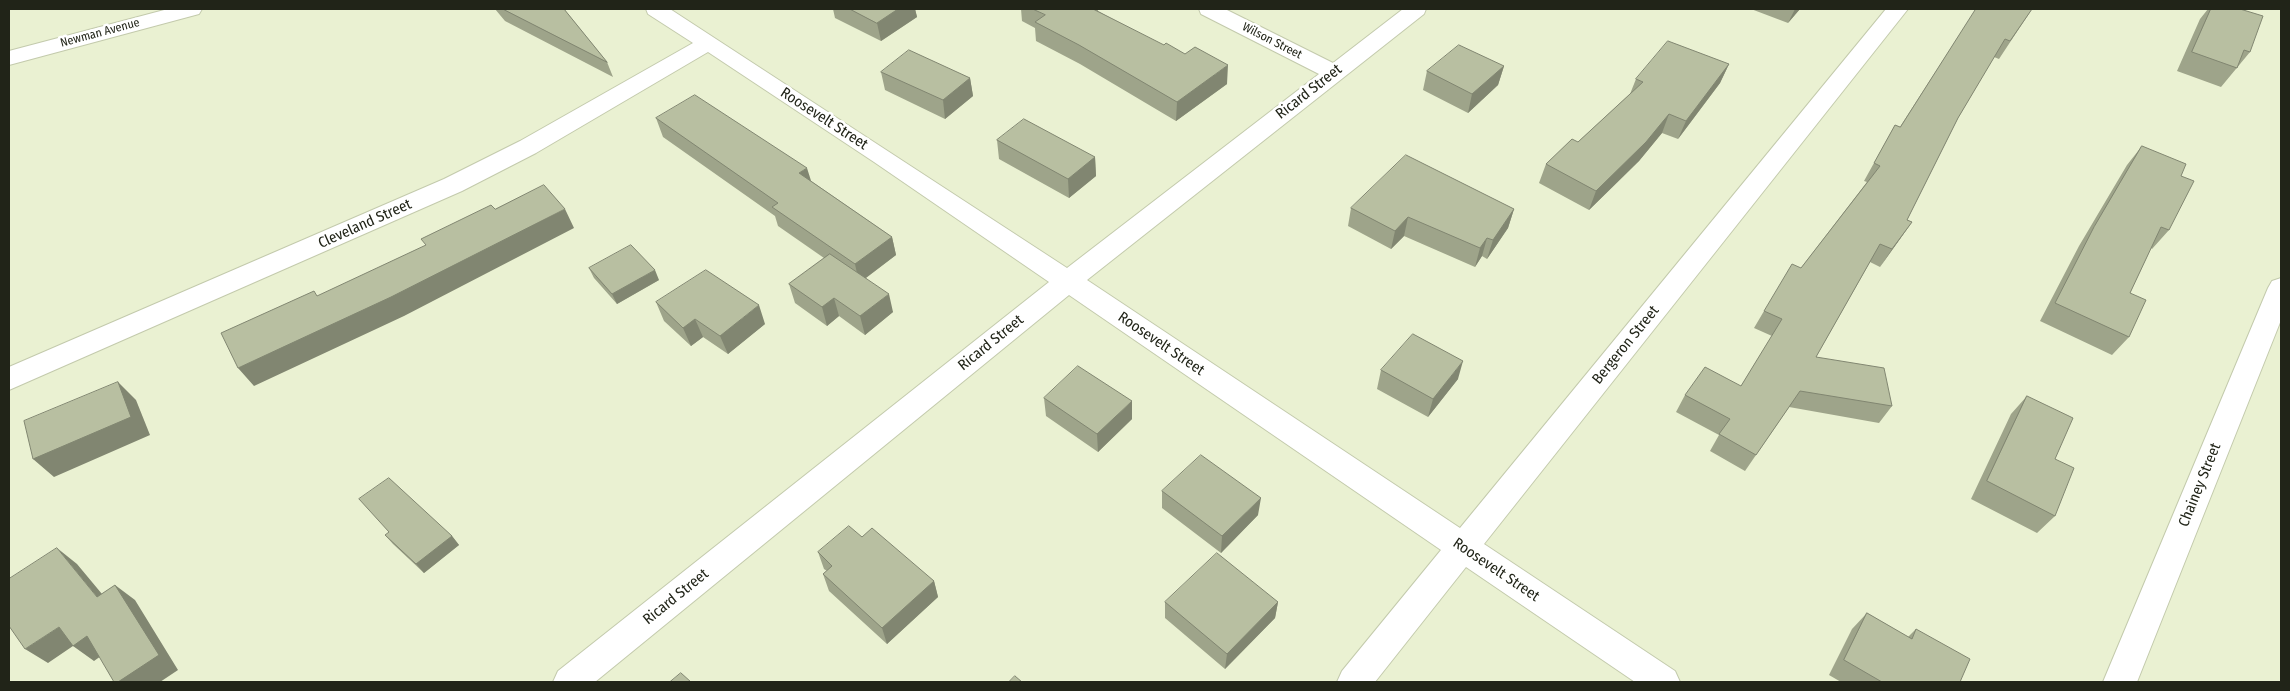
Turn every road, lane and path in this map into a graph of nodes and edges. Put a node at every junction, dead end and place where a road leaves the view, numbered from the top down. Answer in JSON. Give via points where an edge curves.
{"nodes":[{"id":1,"x":191,"y":9,"type":"edge"},
{"id":2,"x":656,"y":9,"type":"edge"},
{"id":3,"x":1209,"y":9,"type":"edge"},
{"id":4,"x":1416,"y":9,"type":"edge"},
{"id":5,"x":1897,"y":9,"type":"edge"},
{"id":6,"x":708,"y":43,"type":"junction"},
{"id":7,"x":9,"y":58,"type":"edge"},
{"id":8,"x":1335,"y":73,"type":"junction"},
{"id":9,"x":1068,"y":281,"type":"junction"},
{"id":10,"x":2281,"y":288,"type":"edge"},
{"id":11,"x":9,"y":379,"type":"edge"},
{"id":12,"x":1463,"y":548,"type":"junction"},
{"id":13,"x":570,"y":682,"type":"edge"},
{"id":14,"x":1354,"y":682,"type":"edge"},
{"id":15,"x":1663,"y":682,"type":"edge"},
{"id":16,"x":2120,"y":682,"type":"edge"}],
"edges":[{"from":1,"to":7,"type":"street","name":"Newman Avenue"},
{"from":2,"to":6,"type":"street","name":"Roosevelt Street"},
{"from":3,"to":8,"type":"street","name":"Wilson Street"},
{"from":4,"to":8,"type":"street","name":"Ricard Street"},
{"from":5,"to":12,"type":"street","name":"Bergeron Street"},
{"from":6,"to":9,"type":"street","name":"Roosevelt Street"},
{"from":6,"to":11,"type":"street","name":"Cleveland Street","via":[[528,147],[453,185]]},
{"from":8,"to":9,"type":"street","name":"Ricard Street"},
{"from":9,"to":12,"type":"street","name":"Roosevelt Street"},
{"from":9,"to":13,"type":"street","name":"Ricard Street"},
{"from":10,"to":16,"type":"street","name":"Chainey Street"},
{"from":12,"to":14,"type":"street","name":"Bergeron Street"},
{"from":12,"to":15,"type":"street","name":"Roosevelt Street"}]}
